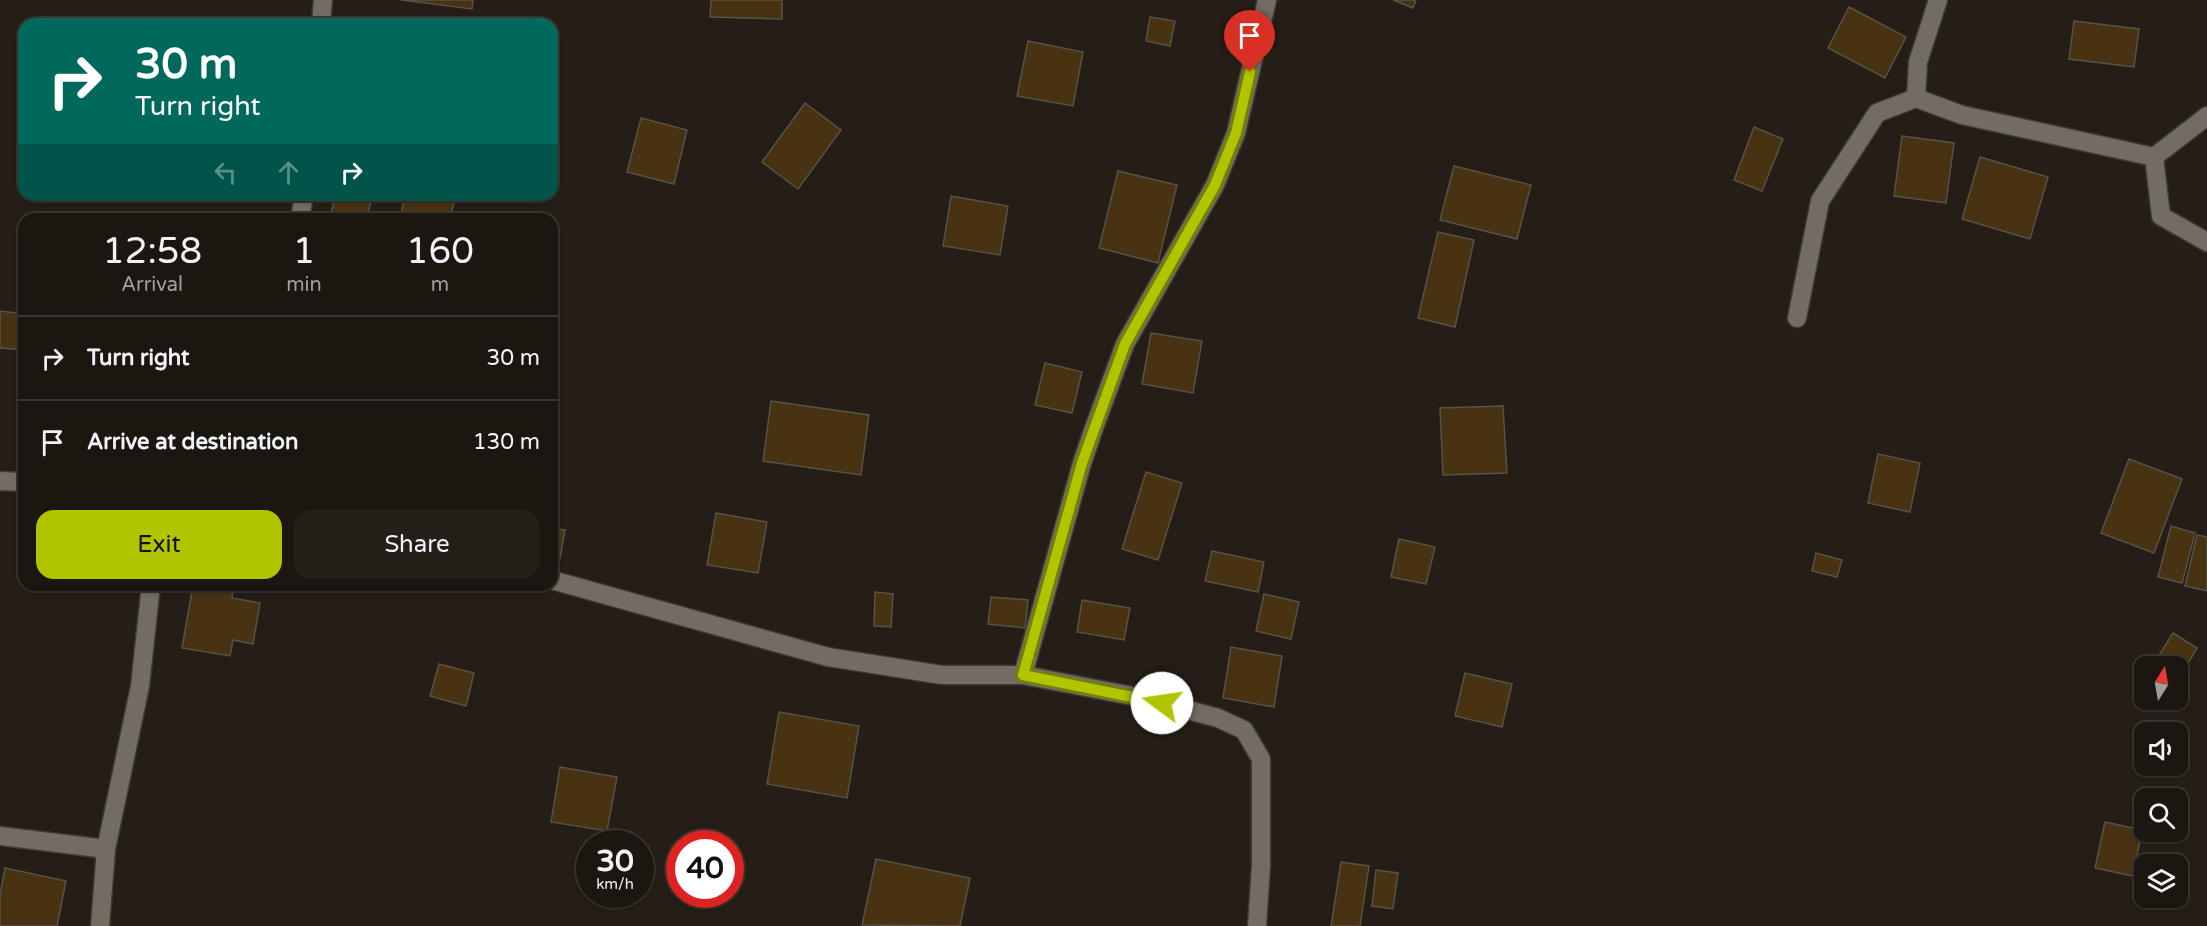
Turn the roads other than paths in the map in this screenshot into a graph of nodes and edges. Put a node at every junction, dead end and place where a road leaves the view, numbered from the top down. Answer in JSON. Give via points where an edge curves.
{"nodes":[{"id":1,"x":323,"y":0,"type":"edge"},
{"id":2,"x":1267,"y":0,"type":"edge"},
{"id":3,"x":1938,"y":0,"type":"edge"},
{"id":4,"x":322,"y":18,"type":"edge"},
{"id":5,"x":1916,"y":98,"type":"junction"},
{"id":6,"x":2207,"y":116,"type":"edge"},
{"id":7,"x":2154,"y":157,"type":"junction"},
{"id":8,"x":2207,"y":242,"type":"edge"},
{"id":9,"x":1797,"y":318,"type":"dead end"},
{"id":10,"x":0,"y":481,"type":"edge"},
{"id":11,"x":18,"y":482,"type":"edge"},
{"id":12,"x":558,"y":582,"type":"edge"},
{"id":13,"x":150,"y":591,"type":"edge"},
{"id":14,"x":1023,"y":675,"type":"junction"},
{"id":15,"x":0,"y":836,"type":"edge"},
{"id":16,"x":106,"y":849,"type":"junction"},
{"id":17,"x":100,"y":926,"type":"edge"},
{"id":18,"x":1257,"y":926,"type":"edge"}],
"edges":[{"from":1,"to":4,"type":"street"},
{"from":2,"to":14,"type":"street","via":[[1236,133],[1215,185],[1125,344],[1094,428]]},
{"from":3,"to":5,"type":"street","via":[[1918,62]]},
{"from":5,"to":7,"type":"street","via":[[1962,115]]},
{"from":5,"to":9,"type":"street","via":[[1877,113],[1820,201]]},
{"from":6,"to":7,"type":"street"},
{"from":7,"to":8,"type":"street","via":[[2161,216]]},
{"from":10,"to":11,"type":"street"},
{"from":12,"to":14,"type":"street","via":[[828,657],[942,675]]},
{"from":13,"to":16,"type":"street","via":[[140,686]]},
{"from":14,"to":18,"type":"street","via":[[1143,698],[1218,718],[1244,730],[1261,759]]},
{"from":15,"to":16,"type":"street"},
{"from":16,"to":17,"type":"street"}]}
